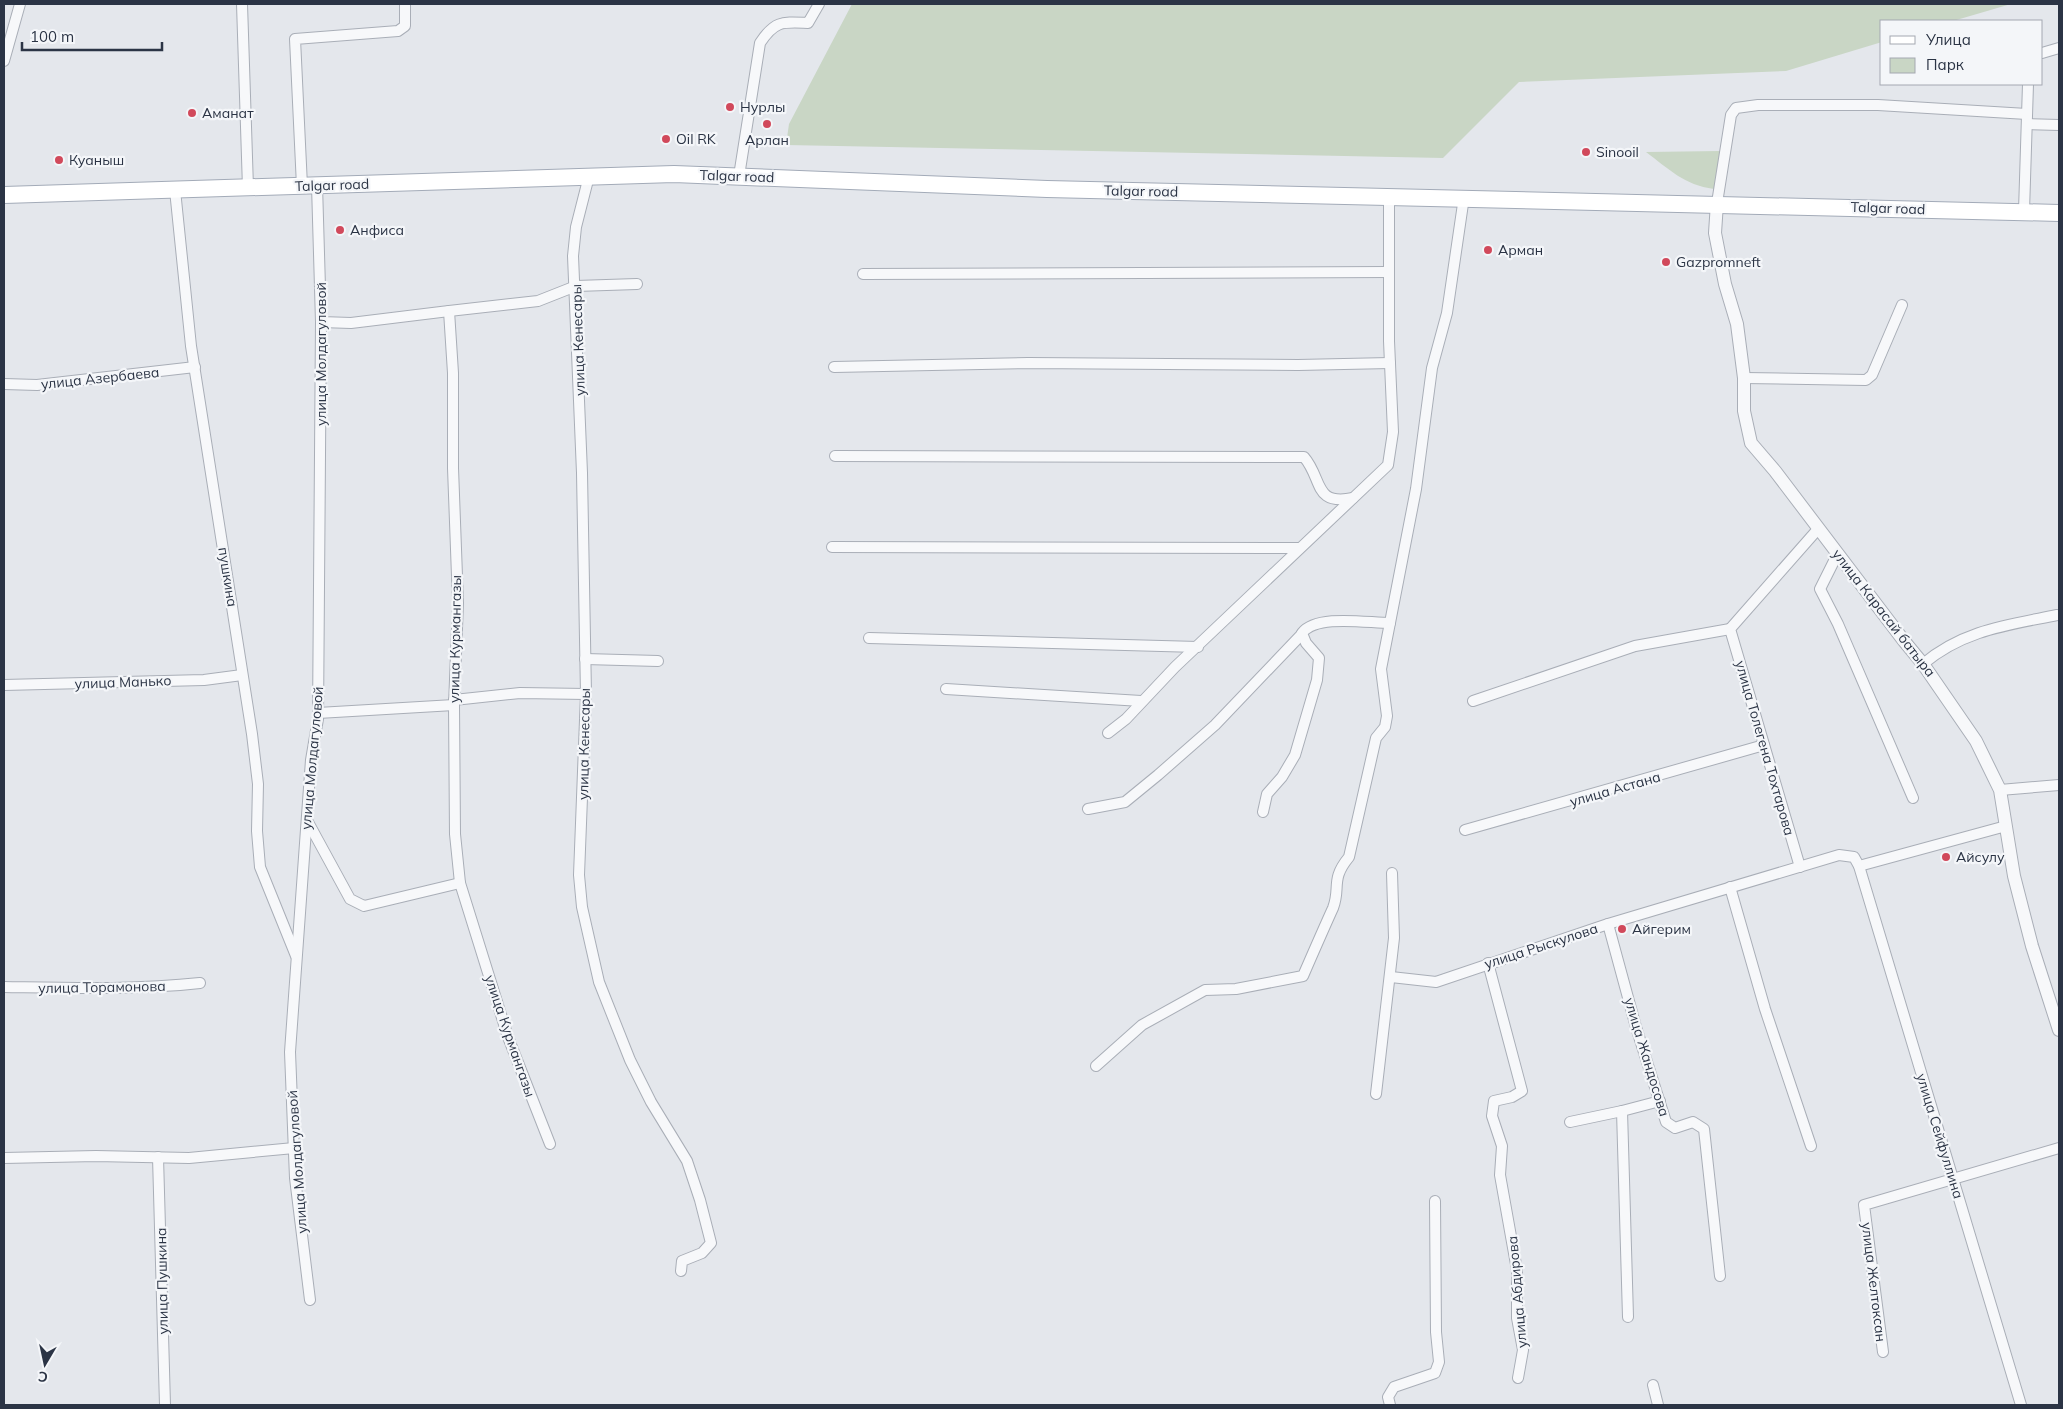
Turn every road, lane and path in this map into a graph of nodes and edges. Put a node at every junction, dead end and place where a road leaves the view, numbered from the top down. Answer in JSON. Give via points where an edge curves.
{"nodes":[{"id":1,"x":20,"y":4,"type":"edge"},
{"id":2,"x":242,"y":4,"type":"edge"},
{"id":3,"x":405,"y":4,"type":"edge"},
{"id":4,"x":820,"y":4,"type":"edge"},
{"id":5,"x":2059,"y":48,"type":"edge"},
{"id":6,"x":2043,"y":53,"type":"edge"},
{"id":7,"x":4,"y":61,"type":"edge"},
{"id":8,"x":2028,"y":85,"type":"edge"},
{"id":9,"x":2027,"y":119,"type":"junction"},
{"id":10,"x":2059,"y":125,"type":"edge"},
{"id":11,"x":589,"y":176,"type":"junction"},
{"id":12,"x":739,"y":176,"type":"junction"},
{"id":13,"x":310,"y":185,"type":"junction"},
{"id":14,"x":248,"y":188,"type":"junction"},
{"id":15,"x":175,"y":190,"type":"junction"},
{"id":16,"x":4,"y":195,"type":"edge"},
{"id":17,"x":1389,"y":196,"type":"junction"},
{"id":18,"x":1469,"y":198,"type":"junction"},
{"id":19,"x":1717,"y":203,"type":"junction"},
{"id":20,"x":2024,"y":211,"type":"junction"},
{"id":21,"x":2059,"y":213,"type":"edge"},
{"id":22,"x":1389,"y":272,"type":"junction"},
{"id":23,"x":863,"y":274,"type":"dead end"},
{"id":24,"x":638,"y":284,"type":"dead end"},
{"id":25,"x":576,"y":286,"type":"junction"},
{"id":26,"x":1902,"y":305,"type":"dead end"},
{"id":27,"x":448,"y":311,"type":"junction"},
{"id":28,"x":321,"y":322,"type":"junction"},
{"id":29,"x":1390,"y":363,"type":"junction"},
{"id":30,"x":834,"y":367,"type":"dead end"},
{"id":31,"x":195,"y":368,"type":"junction"},
{"id":32,"x":1744,"y":378,"type":"junction"},
{"id":33,"x":4,"y":384,"type":"edge"},
{"id":34,"x":834,"y":456,"type":"dead end"},
{"id":35,"x":1354,"y":498,"type":"junction"},
{"id":36,"x":1818,"y":529,"type":"junction"},
{"id":37,"x":832,"y":547,"type":"dead end"},
{"id":38,"x":1299,"y":548,"type":"junction"},
{"id":39,"x":1838,"y":553,"type":"junction"},
{"id":40,"x":2058,"y":615,"type":"dead end"},
{"id":41,"x":1390,"y":623,"type":"junction"},
{"id":42,"x":1730,"y":630,"type":"junction"},
{"id":43,"x":1302,"y":634,"type":"junction"},
{"id":44,"x":869,"y":638,"type":"dead end"},
{"id":45,"x":1198,"y":647,"type":"junction"},
{"id":46,"x":585,"y":659,"type":"junction"},
{"id":47,"x":658,"y":661,"type":"dead end"},
{"id":48,"x":1923,"y":664,"type":"junction"},
{"id":49,"x":242,"y":675,"type":"junction"},
{"id":50,"x":4,"y":685,"type":"edge"},
{"id":51,"x":946,"y":689,"type":"dead end"},
{"id":52,"x":586,"y":694,"type":"junction"},
{"id":53,"x":1141,"y":701,"type":"junction"},
{"id":54,"x":1473,"y":701,"type":"dead end"},
{"id":55,"x":454,"y":702,"type":"junction"},
{"id":56,"x":318,"y":713,"type":"junction"},
{"id":57,"x":1108,"y":733,"type":"dead end"},
{"id":58,"x":1764,"y":745,"type":"junction"},
{"id":59,"x":2059,"y":785,"type":"edge"},
{"id":60,"x":2000,"y":790,"type":"junction"},
{"id":61,"x":1913,"y":798,"type":"dead end"},
{"id":62,"x":1088,"y":809,"type":"dead end"},
{"id":63,"x":1263,"y":812,"type":"dead end"},
{"id":64,"x":307,"y":821,"type":"junction"},
{"id":65,"x":2006,"y":826,"type":"junction"},
{"id":66,"x":1465,"y":830,"type":"dead end"},
{"id":67,"x":1859,"y":866,"type":"junction"},
{"id":68,"x":1800,"y":867,"type":"junction"},
{"id":69,"x":1392,"y":873,"type":"dead end"},
{"id":70,"x":460,"y":883,"type":"junction"},
{"id":71,"x":1730,"y":887,"type":"junction"},
{"id":72,"x":1608,"y":924,"type":"junction"},
{"id":73,"x":297,"y":958,"type":"junction"},
{"id":74,"x":1488,"y":963,"type":"junction"},
{"id":75,"x":1391,"y":976,"type":"junction"},
{"id":76,"x":200,"y":983,"type":"dead end"},
{"id":77,"x":4,"y":987,"type":"edge"},
{"id":78,"x":2059,"y":1030,"type":"edge"},
{"id":79,"x":1096,"y":1066,"type":"dead end"},
{"id":80,"x":1376,"y":1094,"type":"dead end"},
{"id":81,"x":1660,"y":1101,"type":"junction"},
{"id":82,"x":1622,"y":1112,"type":"junction"},
{"id":83,"x":1570,"y":1122,"type":"dead end"},
{"id":84,"x":550,"y":1144,"type":"dead end"},
{"id":85,"x":1811,"y":1146,"type":"dead end"},
{"id":86,"x":294,"y":1148,"type":"junction"},
{"id":87,"x":2059,"y":1148,"type":"edge"},
{"id":88,"x":158,"y":1157,"type":"junction"},
{"id":89,"x":4,"y":1158,"type":"edge"},
{"id":90,"x":1954,"y":1180,"type":"junction"},
{"id":91,"x":1435,"y":1201,"type":"dead end"},
{"id":92,"x":681,"y":1272,"type":"dead end"},
{"id":93,"x":1720,"y":1276,"type":"dead end"},
{"id":94,"x":310,"y":1300,"type":"dead end"},
{"id":95,"x":1628,"y":1317,"type":"dead end"},
{"id":96,"x":1883,"y":1352,"type":"dead end"},
{"id":97,"x":1518,"y":1378,"type":"dead end"},
{"id":98,"x":1653,"y":1385,"type":"dead end"},
{"id":99,"x":165,"y":1405,"type":"edge"},
{"id":100,"x":1390,"y":1405,"type":"edge"},
{"id":101,"x":1658,"y":1405,"type":"edge"},
{"id":102,"x":2021,"y":1405,"type":"edge"}],
"edges":[{"from":1,"to":7,"type":"street"},
{"from":2,"to":14,"type":"street"},
{"from":3,"to":13,"type":"street","name":"улица Молдагуловой","via":[[405,26],[398,31],[295,38]]},
{"from":4,"to":12,"type":"street","via":[[808,23],[783,22],[769,30],[760,43]]},
{"from":5,"to":6,"type":"street"},
{"from":8,"to":9,"type":"street"},
{"from":9,"to":10,"type":"street"},
{"from":9,"to":19,"type":"street","via":[[1878,105],[1758,105],[1736,108],[1731,115]]},
{"from":9,"to":20,"type":"street"},
{"from":11,"to":12,"type":"main road","name":"Talgar road"},
{"from":11,"to":13,"type":"main road","name":"Talgar road"},
{"from":11,"to":25,"type":"street","name":"улица Кенесары","via":[[576,227],[573,256]]},
{"from":12,"to":17,"type":"main road","name":"Talgar road","via":[[1047,189]]},
{"from":13,"to":14,"type":"main road","name":"Talgar road"},
{"from":13,"to":28,"type":"street","name":"улица Молдагуловой"},
{"from":14,"to":15,"type":"main road","name":"Talgar road"},
{"from":15,"to":16,"type":"main road","name":"Talgar road"},
{"from":15,"to":31,"type":"street","name":"пушкина"},
{"from":17,"to":18,"type":"main road","name":"Talgar road"},
{"from":17,"to":22,"type":"street"},
{"from":18,"to":19,"type":"main road","name":"Talgar road"},
{"from":18,"to":41,"type":"street","via":[[1447,313],[1432,368],[1416,489]]},
{"from":19,"to":20,"type":"main road","name":"Talgar road"},
{"from":19,"to":32,"type":"street","name":"улица Карасай батыра","via":[[1715,233],[1725,284],[1738,324]]},
{"from":20,"to":21,"type":"main road","name":"Talgar road"},
{"from":22,"to":23,"type":"street"},
{"from":22,"to":29,"type":"street"},
{"from":24,"to":25,"type":"street"},
{"from":25,"to":27,"type":"street","via":[[538,301]]},
{"from":25,"to":46,"type":"street","name":"улица Кенесары"},
{"from":26,"to":32,"type":"street","via":[[1872,375],[1866,380]]},
{"from":27,"to":28,"type":"street","via":[[351,323]]},
{"from":27,"to":55,"type":"street","name":"улица Курмангазы","via":[[453,373],[458,603]]},
{"from":28,"to":56,"type":"street","name":"улица Молдагуловой"},
{"from":29,"to":30,"type":"street","via":[[1028,363]]},
{"from":29,"to":35,"type":"street","via":[[1393,432],[1388,465]]},
{"from":31,"to":33,"type":"street","name":"улица Азербаева","via":[[37,385]]},
{"from":31,"to":49,"type":"street","name":"пушкина"},
{"from":32,"to":36,"type":"street","name":"улица Карасай батыра","via":[[1744,411],[1751,443]]},
{"from":34,"to":35,"type":"street","via":[[1304,457],[1324,495],[1332,500]]},
{"from":35,"to":38,"type":"street"},
{"from":36,"to":39,"type":"street","name":"улица Карасай батыра"},
{"from":36,"to":42,"type":"street"},
{"from":37,"to":38,"type":"street"},
{"from":38,"to":45,"type":"street"},
{"from":39,"to":48,"type":"street","name":"улица Карасай батыра"},
{"from":39,"to":61,"type":"street","via":[[1820,589]]},
{"from":40,"to":48,"type":"street","via":[[1989,629],[1942,648]]},
{"from":41,"to":43,"type":"street","via":[[1320,622],[1307,626]]},
{"from":41,"to":79,"type":"street","via":[[1381,669],[1387,716],[1385,727],[1376,738],[1349,857],[1336,882],[1334,906],[1303,976],[1236,989],[1205,990],[1142,1025]]},
{"from":42,"to":54,"type":"street","via":[[1635,646]]},
{"from":42,"to":58,"type":"street","name":"улица Толегена Тохтарова"},
{"from":43,"to":62,"type":"street","via":[[1215,725],[1125,802]]},
{"from":43,"to":63,"type":"street","via":[[1319,658],[1317,680],[1295,755],[1267,794]]},
{"from":44,"to":45,"type":"street"},
{"from":45,"to":53,"type":"street"},
{"from":46,"to":47,"type":"street"},
{"from":46,"to":52,"type":"street","name":"улица Кенесары"},
{"from":48,"to":60,"type":"street","name":"улица Карасай батыра","via":[[1976,741]]},
{"from":49,"to":50,"type":"street","name":"улица Манько","via":[[204,680]]},
{"from":49,"to":73,"type":"street","name":"пушкина","via":[[258,784],[260,867]]},
{"from":51,"to":53,"type":"street"},
{"from":52,"to":55,"type":"street","via":[[520,693]]},
{"from":52,"to":92,"type":"street","name":"улица Кенесары","via":[[579,875],[582,907],[599,982],[630,1060],[687,1161],[700,1200],[711,1243],[702,1253],[682,1261]]},
{"from":53,"to":57,"type":"street"},
{"from":55,"to":56,"type":"street"},
{"from":55,"to":70,"type":"street","name":"улица Курмангазы","via":[[455,834]]},
{"from":56,"to":64,"type":"street","name":"улица Молдагуловой"},
{"from":58,"to":66,"type":"street","name":"улица Астана"},
{"from":58,"to":68,"type":"street","name":"улица Толегена Тохтарова"},
{"from":59,"to":60,"type":"street"},
{"from":60,"to":65,"type":"street","name":"улица Карасай батыра"},
{"from":64,"to":70,"type":"street","via":[[350,899],[364,906]]},
{"from":64,"to":73,"type":"street","name":"улица Молдагуловой"},
{"from":65,"to":67,"type":"street"},
{"from":65,"to":78,"type":"street","name":"улица Карасай батыра","via":[[2014,876],[2032,946]]},
{"from":67,"to":68,"type":"street","name":"улица Рыскулова","via":[[1854,857],[1839,855]]},
{"from":67,"to":90,"type":"street","name":"улица Сейфуллина"},
{"from":68,"to":71,"type":"street","name":"улица Рыскулова"},
{"from":69,"to":75,"type":"street","via":[[1394,938]]},
{"from":70,"to":84,"type":"street","name":"улица Курмангазы","via":[[508,1037]]},
{"from":71,"to":72,"type":"street","name":"улица Рыскулова"},
{"from":71,"to":85,"type":"street","via":[[1765,1008]]},
{"from":72,"to":74,"type":"street","name":"улица Рыскулова"},
{"from":72,"to":81,"type":"street","name":"улица Жандосова"},
{"from":73,"to":86,"type":"street","name":"улица Молдагуловой","via":[[290,1052]]},
{"from":74,"to":75,"type":"street","name":"улица Рыскулова","via":[[1436,982]]},
{"from":74,"to":97,"type":"street","name":"улица Абдирова","via":[[1522,1090],[1512,1097],[1494,1101],[1492,1116],[1502,1146],[1500,1175],[1517,1270],[1517,1318],[1524,1350]]},
{"from":75,"to":80,"type":"street"},
{"from":76,"to":77,"type":"street","name":"улица Торамонова","via":[[157,988]]},
{"from":81,"to":82,"type":"street"},
{"from":81,"to":93,"type":"street","name":"улица Жандосова","via":[[1666,1122],[1675,1128],[1693,1122],[1704,1129]]},
{"from":82,"to":83,"type":"street"},
{"from":82,"to":95,"type":"street"},
{"from":86,"to":88,"type":"street","via":[[189,1158]]},
{"from":86,"to":94,"type":"street","name":"улица Молдагуловой"},
{"from":87,"to":90,"type":"street","name":"улица Желтоксан"},
{"from":88,"to":89,"type":"street"},
{"from":88,"to":99,"type":"street","name":"улица Пушкина"},
{"from":90,"to":96,"type":"street","name":"улица Желтоксан","via":[[1864,1205]]},
{"from":90,"to":102,"type":"street","name":"улица Сейфуллина"},
{"from":91,"to":100,"type":"street","via":[[1438,1362],[1435,1374],[1394,1387],[1388,1397]]},
{"from":98,"to":101,"type":"street"}]}
